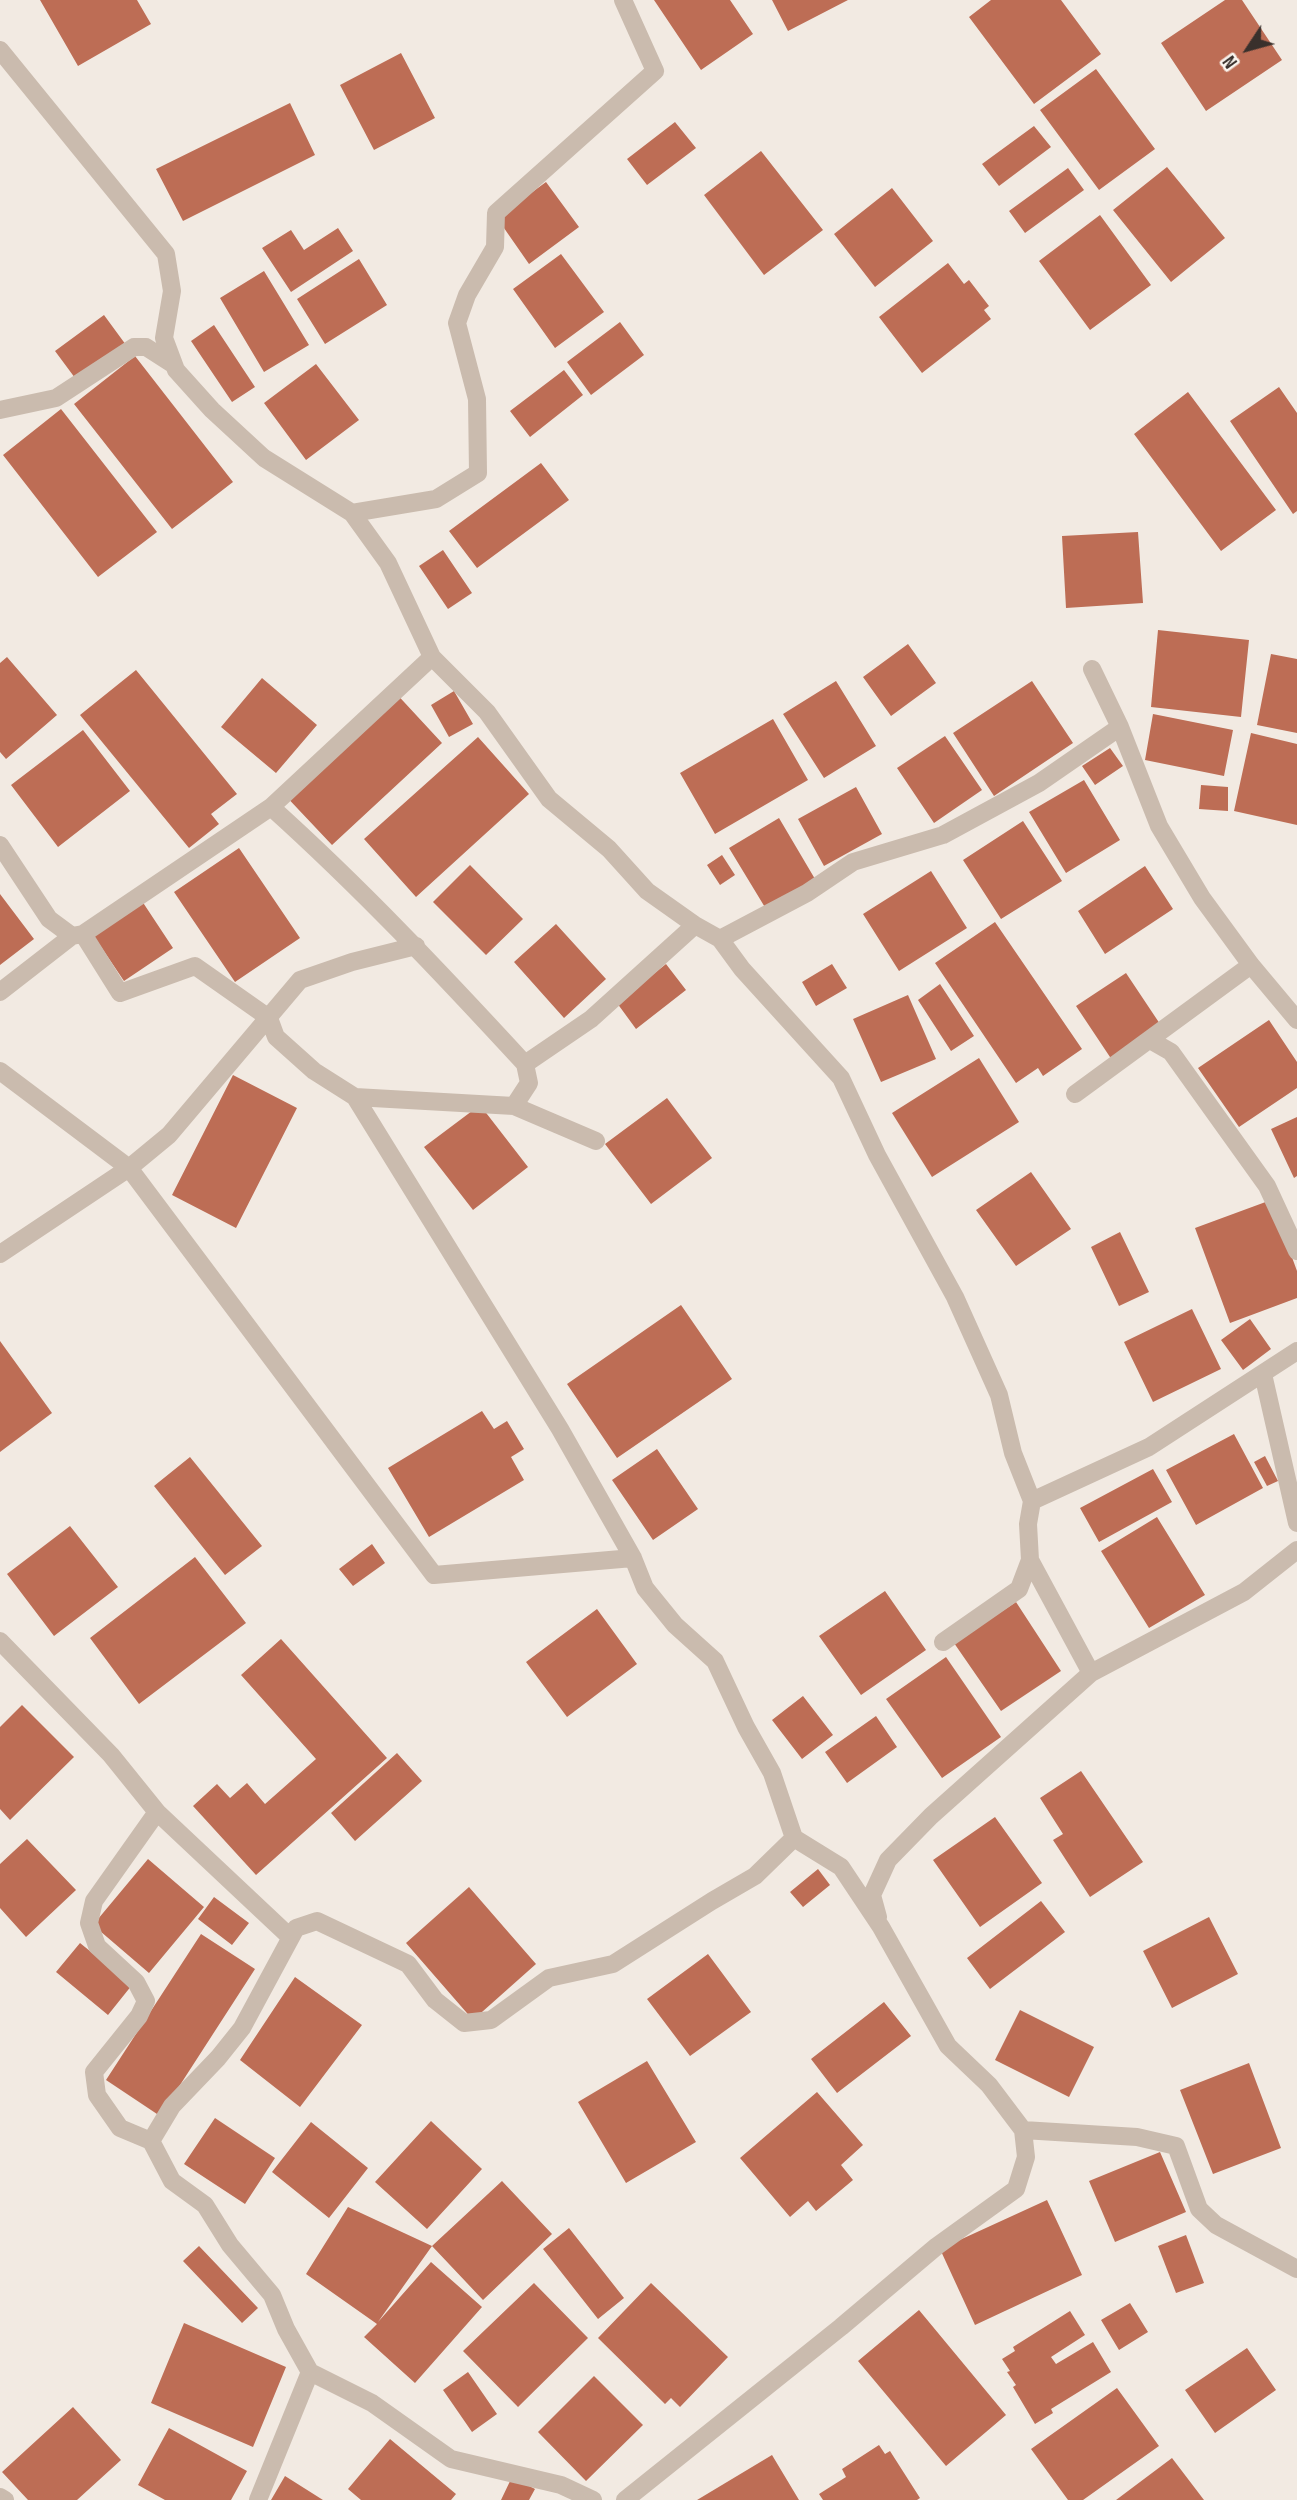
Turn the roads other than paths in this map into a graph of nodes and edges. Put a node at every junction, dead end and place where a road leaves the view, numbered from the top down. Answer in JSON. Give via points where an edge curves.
{"nodes":[{"id":1,"x":623,"y":0,"type":"edge"},
{"id":2,"x":0,"y":50,"type":"edge"},
{"id":3,"x":174,"y":365,"type":"junction"},
{"id":4,"x":0,"y":410,"type":"edge"},
{"id":5,"x":352,"y":513,"type":"junction"},
{"id":6,"x":432,"y":657,"type":"junction"},
{"id":7,"x":1092,"y":669,"type":"dead end"},
{"id":8,"x":1119,"y":727,"type":"junction"},
{"id":9,"x":271,"y":807,"type":"junction"},
{"id":10,"x":0,"y":845,"type":"edge"},
{"id":11,"x":695,"y":926,"type":"junction"},
{"id":12,"x":77,"y":935,"type":"junction"},
{"id":13,"x":720,"y":939,"type":"junction"},
{"id":14,"x":416,"y":946,"type":"junction"},
{"id":15,"x":1251,"y":965,"type":"junction"},
{"id":16,"x":0,"y":992,"type":"edge"},
{"id":17,"x":269,"y":1018,"type":"junction"},
{"id":18,"x":1297,"y":1020,"type":"edge"},
{"id":19,"x":1150,"y":1040,"type":"junction"},
{"id":20,"x":525,"y":1064,"type":"junction"},
{"id":21,"x":0,"y":1071,"type":"edge"},
{"id":22,"x":1075,"y":1094,"type":"dead end"},
{"id":23,"x":355,"y":1097,"type":"junction"},
{"id":24,"x":514,"y":1107,"type":"junction"},
{"id":25,"x":596,"y":1141,"type":"dead end"},
{"id":26,"x":130,"y":1168,"type":"junction"},
{"id":27,"x":1297,"y":1251,"type":"edge"},
{"id":28,"x":0,"y":1254,"type":"edge"},
{"id":29,"x":1297,"y":1351,"type":"edge"},
{"id":30,"x":1264,"y":1374,"type":"junction"},
{"id":31,"x":1032,"y":1501,"type":"junction"},
{"id":32,"x":1297,"y":1523,"type":"edge"},
{"id":33,"x":1297,"y":1550,"type":"edge"},
{"id":34,"x":634,"y":1558,"type":"junction"},
{"id":35,"x":1030,"y":1560,"type":"junction"},
{"id":36,"x":0,"y":1641,"type":"edge"},
{"id":37,"x":943,"y":1643,"type":"dead end"},
{"id":38,"x":1091,"y":1673,"type":"junction"},
{"id":39,"x":158,"y":1812,"type":"junction"},
{"id":40,"x":794,"y":1838,"type":"junction"},
{"id":41,"x":881,"y":1927,"type":"junction"},
{"id":42,"x":290,"y":1937,"type":"junction"},
{"id":43,"x":1023,"y":2130,"type":"junction"},
{"id":44,"x":151,"y":2141,"type":"junction"},
{"id":45,"x":1297,"y":2269,"type":"edge"},
{"id":46,"x":310,"y":2372,"type":"junction"},
{"id":47,"x":0,"y":2497,"type":"edge"},
{"id":48,"x":5,"y":2500,"type":"edge"},
{"id":49,"x":258,"y":2500,"type":"edge"},
{"id":50,"x":593,"y":2500,"type":"edge"},
{"id":51,"x":625,"y":2500,"type":"edge"}],
"edges":[{"from":1,"to":5,"type":"street","via":[[655,71],[496,213],[495,247],[467,295],[457,323],[477,400],[478,472],[436,499]]},
{"from":2,"to":3,"type":"street","via":[[166,254],[172,291],[164,338]]},
{"from":3,"to":4,"type":"street","via":[[146,347],[134,347],[56,398]]},
{"from":3,"to":5,"type":"street","via":[[212,410],[264,458]]},
{"from":5,"to":6,"type":"street","via":[[388,563]]},
{"from":6,"to":9,"type":"street"},
{"from":6,"to":11,"type":"street","via":[[487,712],[549,799],[609,849],[647,891]]},
{"from":7,"to":8,"type":"street"},
{"from":8,"to":13,"type":"street","via":[[1039,783],[943,835],[853,862],[807,893]]},
{"from":8,"to":15,"type":"street","via":[[1159,826],[1202,898]]},
{"from":9,"to":12,"type":"street"},
{"from":9,"to":14,"type":"street"},
{"from":10,"to":12,"type":"street","via":[[49,919]]},
{"from":11,"to":13,"type":"street"},
{"from":11,"to":20,"type":"street","via":[[591,1019]]},
{"from":12,"to":16,"type":"street"},
{"from":12,"to":17,"type":"street","via":[[120,993],[195,966]]},
{"from":13,"to":31,"type":"street","via":[[742,970],[841,1078],[877,1155],[955,1297],[999,1395],[1013,1453]]},
{"from":14,"to":17,"type":"street","via":[[352,961],[300,980]]},
{"from":14,"to":20,"type":"street"},
{"from":15,"to":18,"type":"street"},
{"from":15,"to":19,"type":"street"},
{"from":17,"to":23,"type":"street","via":[[276,1037],[314,1071]]},
{"from":17,"to":26,"type":"street","via":[[169,1135]]},
{"from":19,"to":22,"type":"street"},
{"from":19,"to":27,"type":"street","via":[[1171,1052],[1267,1186]]},
{"from":20,"to":24,"type":"street","via":[[530,1083]]},
{"from":21,"to":26,"type":"street"},
{"from":23,"to":24,"type":"street"},
{"from":23,"to":34,"type":"street","via":[[561,1429]]},
{"from":24,"to":25,"type":"street"},
{"from":26,"to":28,"type":"street"},
{"from":26,"to":34,"type":"street","via":[[434,1575]]},
{"from":29,"to":30,"type":"street"},
{"from":30,"to":31,"type":"street","via":[[1149,1447]]},
{"from":30,"to":32,"type":"street"},
{"from":31,"to":35,"type":"street"},
{"from":33,"to":38,"type":"street","via":[[1244,1592]]},
{"from":34,"to":40,"type":"street","via":[[645,1588],[675,1625],[715,1661],[772,1773]]},
{"from":35,"to":37,"type":"street","via":[[1019,1589]]},
{"from":35,"to":38,"type":"street"},
{"from":36,"to":39,"type":"street","via":[[111,1755]]},
{"from":38,"to":41,"type":"street","via":[[888,1860],[872,1895]]},
{"from":39,"to":42,"type":"street"},
{"from":39,"to":44,"type":"street","via":[[94,1901],[89,1923],[97,1946],[136,1982],[146,2001],[94,2072],[97,2095],[120,2129]]},
{"from":40,"to":41,"type":"street","via":[[841,1867]]},
{"from":40,"to":42,"type":"street","via":[[755,1877],[613,1964],[549,1979],[491,2021],[464,2023],[435,2000],[408,1964],[317,1921],[296,1927]]},
{"from":41,"to":43,"type":"street","via":[[948,2046],[989,2085]]},
{"from":42,"to":44,"type":"street","via":[[242,2028],[172,2106]]},
{"from":43,"to":45,"type":"street","via":[[1137,2137],[1176,2146],[1199,2209],[1216,2225]]},
{"from":43,"to":51,"type":"street","via":[[1026,2157],[1016,2189],[937,2246]]},
{"from":44,"to":46,"type":"street","via":[[172,2181],[205,2205],[230,2245],[272,2295]]},
{"from":46,"to":49,"type":"street"},
{"from":46,"to":50,"type":"street","via":[[372,2403],[451,2459],[561,2485]]},
{"from":47,"to":48,"type":"street"}]}
